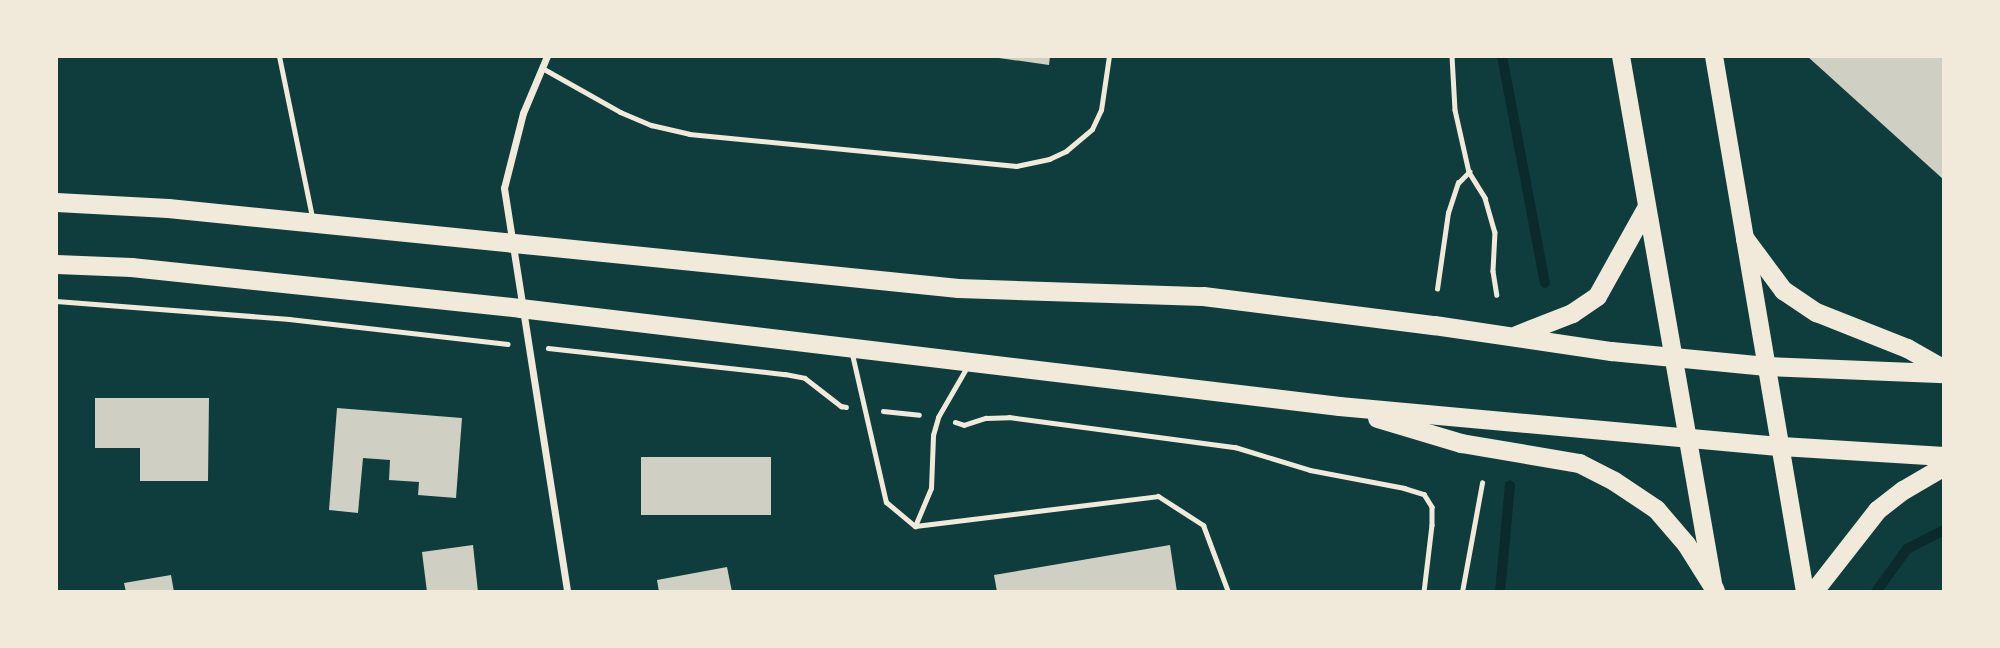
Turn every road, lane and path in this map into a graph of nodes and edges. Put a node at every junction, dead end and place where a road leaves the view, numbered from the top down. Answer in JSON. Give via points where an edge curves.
{"nodes":[{"id":1,"x":279,"y":56,"type":"edge"},
{"id":2,"x":547,"y":56,"type":"edge"},
{"id":3,"x":1109,"y":56,"type":"edge"},
{"id":4,"x":1452,"y":56,"type":"edge"},
{"id":5,"x":1621,"y":56,"type":"edge"},
{"id":6,"x":1714,"y":56,"type":"edge"},
{"id":7,"x":542,"y":68,"type":"junction"},
{"id":8,"x":1469,"y":172,"type":"junction"},
{"id":9,"x":56,"y":202,"type":"edge"},
{"id":10,"x":1646,"y":208,"type":"junction"},
{"id":11,"x":314,"y":223,"type":"junction"},
{"id":12,"x":1745,"y":239,"type":"junction"},
{"id":13,"x":512,"y":243,"type":"junction"},
{"id":14,"x":56,"y":264,"type":"edge"},
{"id":15,"x":1437,"y":289,"type":"dead end"},
{"id":16,"x":1497,"y":295,"type":"dead end"},
{"id":17,"x":56,"y":301,"type":"edge"},
{"id":18,"x":520,"y":308,"type":"junction"},
{"id":19,"x":1513,"y":337,"type":"junction"},
{"id":20,"x":527,"y":346,"type":"junction"},
{"id":21,"x":850,"y":347,"type":"junction"},
{"id":22,"x":1673,"y":358,"type":"junction"},
{"id":23,"x":971,"y":362,"type":"junction"},
{"id":24,"x":1766,"y":366,"type":"junction"},
{"id":25,"x":1944,"y":371,"type":"edge"},
{"id":26,"x":1339,"y":406,"type":"junction"},
{"id":27,"x":864,"y":409,"type":"junction"},
{"id":28,"x":937,"y":417,"type":"junction"},
{"id":29,"x":1688,"y":436,"type":"junction"},
{"id":30,"x":1781,"y":446,"type":"junction"},
{"id":31,"x":1944,"y":456,"type":"edge"},
{"id":32,"x":1944,"y":466,"type":"edge"},
{"id":33,"x":1482,"y":483,"type":"dead end"},
{"id":34,"x":915,"y":527,"type":"junction"},
{"id":35,"x":1715,"y":591,"type":"edge"},
{"id":36,"x":567,"y":592,"type":"edge"},
{"id":37,"x":1228,"y":592,"type":"edge"},
{"id":38,"x":1424,"y":592,"type":"edge"},
{"id":39,"x":1462,"y":592,"type":"edge"},
{"id":40,"x":1805,"y":592,"type":"edge"},
{"id":41,"x":1813,"y":592,"type":"edge"}],
"edges":[{"from":1,"to":11,"type":"lane"},
{"from":2,"to":7,"type":"street"},
{"from":3,"to":7,"type":"lane","via":[[1101,110],[1092,129],[1066,151],[1016,166],[689,134],[620,112]]},
{"from":4,"to":8,"type":"path","via":[[1455,110]]},
{"from":5,"to":10,"type":"main road"},
{"from":6,"to":12,"type":"main road"},
{"from":7,"to":13,"type":"street","via":[[523,113],[503,188]]},
{"from":8,"to":15,"type":"path","via":[[1458,183],[1448,213]]},
{"from":8,"to":16,"type":"path","via":[[1485,198],[1495,232]]},
{"from":9,"to":11,"type":"highway"},
{"from":10,"to":19,"type":"highway","via":[[1597,296],[1572,313]]},
{"from":10,"to":22,"type":"main road"},
{"from":11,"to":13,"type":"highway"},
{"from":12,"to":24,"type":"main road"},
{"from":12,"to":25,"type":"highway","via":[[1783,290],[1816,312],[1907,348]]},
{"from":13,"to":18,"type":"street"},
{"from":13,"to":19,"type":"highway","via":[[958,288],[1203,296]]},
{"from":14,"to":18,"type":"highway","via":[[131,267]]},
{"from":17,"to":20,"type":"path","via":[[289,319]]},
{"from":18,"to":20,"type":"street"},
{"from":18,"to":21,"type":"highway"},
{"from":19,"to":22,"type":"highway"},
{"from":20,"to":27,"type":"path","via":[[785,373],[804,379],[841,406]]},
{"from":20,"to":36,"type":"street"},
{"from":21,"to":23,"type":"highway"},
{"from":21,"to":27,"type":"lane"},
{"from":22,"to":24,"type":"highway"},
{"from":22,"to":29,"type":"main road"},
{"from":23,"to":26,"type":"highway"},
{"from":23,"to":28,"type":"lane"},
{"from":24,"to":25,"type":"highway"},
{"from":24,"to":30,"type":"main road"},
{"from":26,"to":29,"type":"highway"},
{"from":26,"to":35,"type":"highway","via":[[1461,443],[1579,463],[1657,509]]},
{"from":27,"to":28,"type":"path"},
{"from":27,"to":34,"type":"lane","via":[[886,502]]},
{"from":28,"to":34,"type":"lane","via":[[931,488]]},
{"from":28,"to":38,"type":"path","via":[[964,425],[1009,417],[1235,447],[1310,470],[1424,494],[1432,507]]},
{"from":29,"to":30,"type":"highway"},
{"from":29,"to":35,"type":"main road"},
{"from":30,"to":31,"type":"highway"},
{"from":30,"to":40,"type":"main road"},
{"from":32,"to":41,"type":"highway","via":[[1877,510]]},
{"from":33,"to":39,"type":"path"},
{"from":34,"to":37,"type":"lane","via":[[1158,496],[1203,525]]}]}
